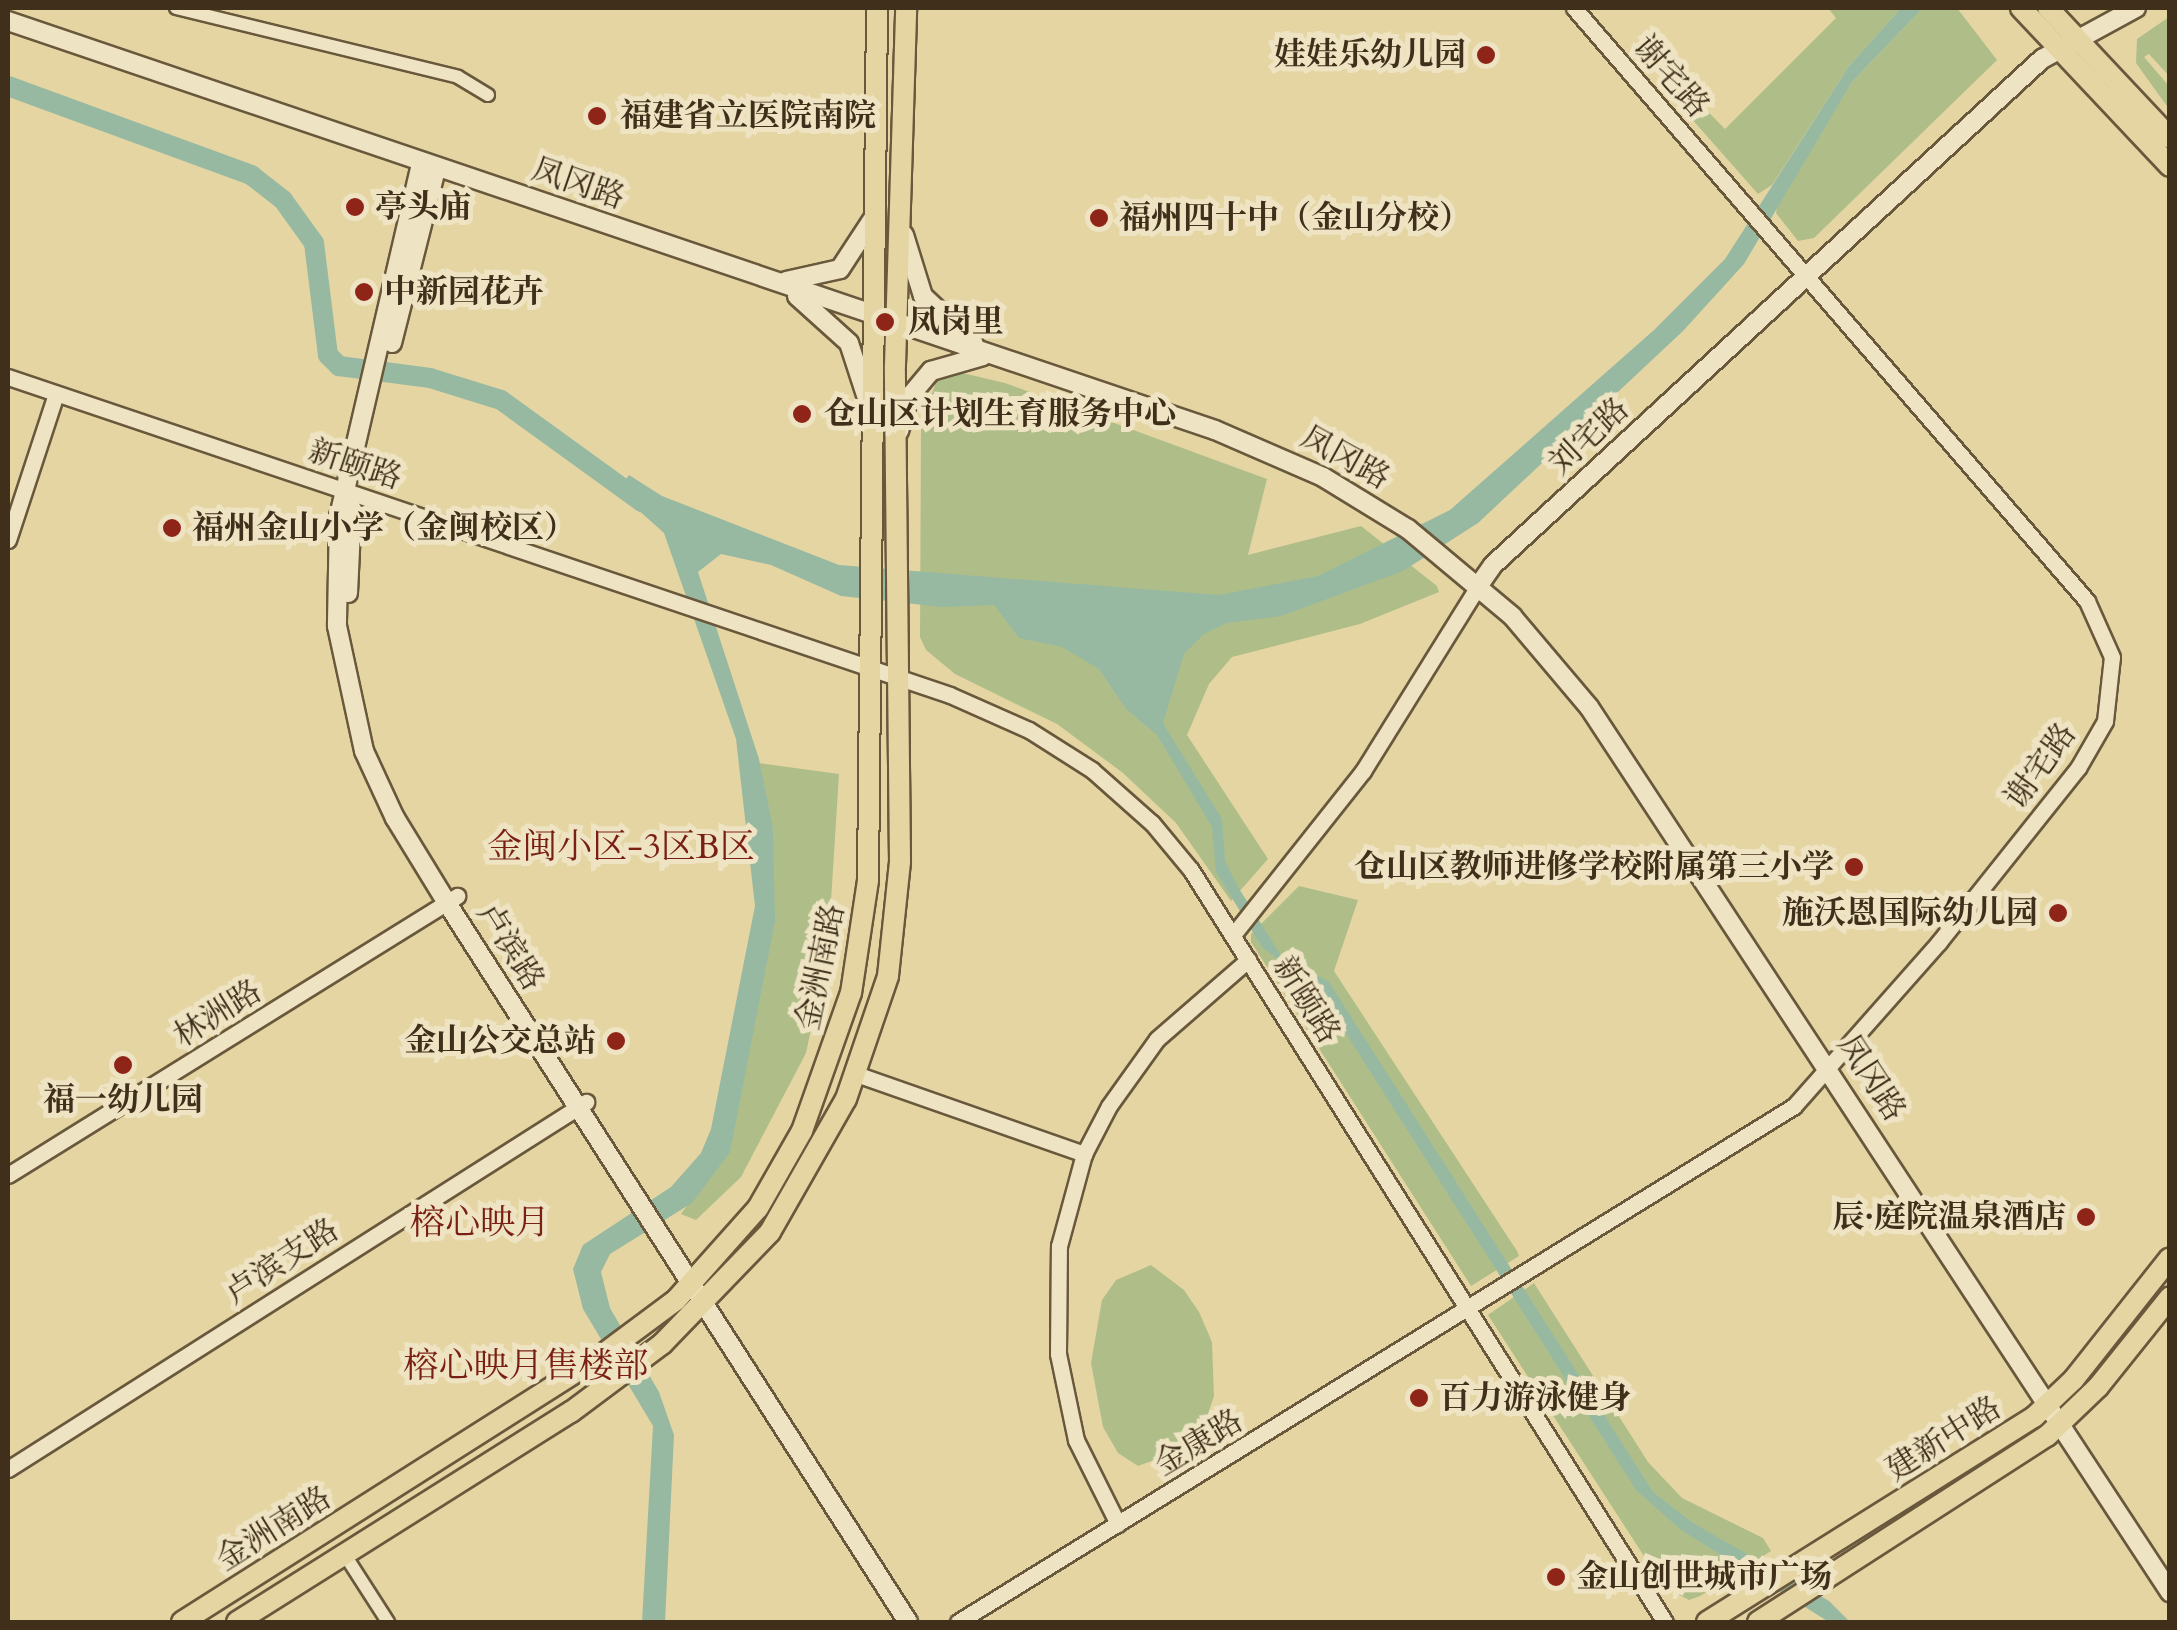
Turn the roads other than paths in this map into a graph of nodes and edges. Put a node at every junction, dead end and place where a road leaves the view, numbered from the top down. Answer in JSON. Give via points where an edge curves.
{"nodes":[{"id":1,"x":176,"y":8,"type":"edge"},
{"id":2,"x":877,"y":8,"type":"edge"},
{"id":3,"x":906,"y":8,"type":"edge"},
{"id":4,"x":1574,"y":8,"type":"edge"},
{"id":5,"x":2021,"y":8,"type":"edge"},
{"id":6,"x":2048,"y":8,"type":"edge"},
{"id":7,"x":2136,"y":8,"type":"edge"},
{"id":8,"x":8,"y":21,"type":"edge"},
{"id":9,"x":2068,"y":43,"type":"junction"},
{"id":10,"x":488,"y":95,"type":"dead end"},
{"id":11,"x":2170,"y":138,"type":"edge"},
{"id":12,"x":429,"y":166,"type":"junction"},
{"id":13,"x":2170,"y":166,"type":"edge"},
{"id":14,"x":879,"y":207,"type":"junction"},
{"id":15,"x":900,"y":214,"type":"junction"},
{"id":16,"x":1808,"y":276,"type":"junction"},
{"id":17,"x":776,"y":282,"type":"junction"},
{"id":18,"x":886,"y":320,"type":"junction"},
{"id":19,"x":991,"y":355,"type":"junction"},
{"id":20,"x":8,"y":377,"type":"edge"},
{"id":21,"x":56,"y":394,"type":"junction"},
{"id":22,"x":871,"y":421,"type":"junction"},
{"id":23,"x":899,"y":431,"type":"junction"},
{"id":24,"x":348,"y":492,"type":"junction"},
{"id":25,"x":8,"y":540,"type":"edge"},
{"id":26,"x":1480,"y":585,"type":"junction"},
{"id":27,"x":870,"y":669,"type":"junction"},
{"id":28,"x":900,"y":680,"type":"junction"},
{"id":29,"x":452,"y":900,"type":"junction"},
{"id":30,"x":1232,"y":935,"type":"junction"},
{"id":31,"x":1248,"y":960,"type":"junction"},
{"id":32,"x":1831,"y":1070,"type":"junction"},
{"id":33,"x":856,"y":1074,"type":"junction"},
{"id":34,"x":581,"y":1105,"type":"junction"},
{"id":35,"x":1084,"y":1154,"type":"junction"},
{"id":36,"x":8,"y":1176,"type":"edge"},
{"id":37,"x":2170,"y":1258,"type":"edge"},
{"id":38,"x":699,"y":1293,"type":"junction"},
{"id":39,"x":2170,"y":1296,"type":"edge"},
{"id":40,"x":1476,"y":1307,"type":"junction"},
{"id":41,"x":2046,"y":1408,"type":"junction"},
{"id":42,"x":2058,"y":1427,"type":"junction"},
{"id":43,"x":8,"y":1469,"type":"edge"},
{"id":44,"x":1118,"y":1524,"type":"junction"},
{"id":45,"x":344,"y":1555,"type":"junction"},
{"id":46,"x":2170,"y":1592,"type":"edge"},
{"id":47,"x":182,"y":1622,"type":"edge"},
{"id":48,"x":237,"y":1622,"type":"edge"},
{"id":49,"x":388,"y":1622,"type":"edge"},
{"id":50,"x":908,"y":1622,"type":"edge"},
{"id":51,"x":922,"y":1622,"type":"edge"},
{"id":52,"x":958,"y":1622,"type":"edge"},
{"id":53,"x":1665,"y":1622,"type":"edge"},
{"id":54,"x":1708,"y":1622,"type":"edge"},
{"id":55,"x":1758,"y":1622,"type":"edge"}],
"edges":[{"from":1,"to":10,"type":"street","via":[[458,77]]},
{"from":2,"to":14,"type":"main road","name":"金洲南路"},
{"from":3,"to":15,"type":"main road","name":"金洲南路"},
{"from":4,"to":16,"type":"street","name":"谢宅路"},
{"from":5,"to":9,"type":"main road"},
{"from":6,"to":9,"type":"main road"},
{"from":7,"to":9,"type":"main road","name":"刘宅路"},
{"from":8,"to":12,"type":"main road","name":"凤冈路"},
{"from":9,"to":11,"type":"main road"},
{"from":9,"to":13,"type":"main road"},
{"from":9,"to":16,"type":"main road","name":"刘宅路"},
{"from":12,"to":17,"type":"main road","name":"凤冈路"},
{"from":12,"to":24,"type":"main road","name":"卢滨路"},
{"from":14,"to":17,"type":"main road","via":[[840,269],[812,280]]},
{"from":14,"to":18,"type":"main road","name":"金洲南路"},
{"from":15,"to":18,"type":"main road","name":"金洲南路"},
{"from":15,"to":19,"type":"main road","via":[[924,296],[946,323]]},
{"from":16,"to":26,"type":"main road","name":"刘宅路","via":[[1493,565]]},
{"from":16,"to":32,"type":"street","name":"谢宅路","via":[[2082,594],[2108,640],[2114,670],[2108,712],[2088,754]]},
{"from":17,"to":18,"type":"main road","name":"凤冈路"},
{"from":17,"to":22,"type":"main road","via":[[822,313],[849,343]]},
{"from":18,"to":19,"type":"main road","name":"凤冈路"},
{"from":18,"to":22,"type":"main road","name":"金洲南路"},
{"from":18,"to":23,"type":"main road","name":"金洲南路"},
{"from":19,"to":23,"type":"main road","via":[[931,371],[910,396]]},
{"from":19,"to":26,"type":"main road","name":"凤冈路","via":[[1243,440],[1323,476]]},
{"from":20,"to":21,"type":"street","name":"新颐路"},
{"from":21,"to":24,"type":"street","name":"新颐路"},
{"from":21,"to":25,"type":"street"},
{"from":22,"to":27,"type":"main road","name":"金洲南路"},
{"from":23,"to":28,"type":"main road","name":"金洲南路"},
{"from":24,"to":27,"type":"street","name":"新颐路"},
{"from":24,"to":29,"type":"main road","name":"卢滨路","via":[[336,595],[347,691],[384,797]]},
{"from":26,"to":30,"type":"street","name":"刘宅路","via":[[1363,771]]},
{"from":26,"to":32,"type":"main road","name":"凤冈路","via":[[1589,706]]},
{"from":27,"to":28,"type":"street","name":"新颐路"},
{"from":27,"to":38,"type":"main road","name":"金洲南路","via":[[866,909],[843,1021],[794,1148]]},
{"from":28,"to":30,"type":"street","name":"新颐路","via":[[988,709],[1092,770],[1173,846]]},
{"from":28,"to":33,"type":"main road","name":"金洲南路","via":[[895,928],[888,976]]},
{"from":29,"to":34,"type":"main road","name":"卢滨路"},
{"from":29,"to":36,"type":"street","name":"林洲路"},
{"from":30,"to":31,"type":"street","name":"新颐路"},
{"from":31,"to":35,"type":"street","via":[[1157,1039]]},
{"from":31,"to":40,"type":"street","name":"新颐路"},
{"from":32,"to":40,"type":"street","name":"谢宅路","via":[[1794,1106]]},
{"from":32,"to":41,"type":"main road","name":"凤冈路"},
{"from":33,"to":35,"type":"street"},
{"from":33,"to":38,"type":"main road","name":"金洲南路","via":[[797,1193]]},
{"from":34,"to":38,"type":"main road","name":"卢滨路"},
{"from":34,"to":43,"type":"street","name":"卢滨支路"},
{"from":35,"to":44,"type":"street","via":[[1058,1246],[1058,1354],[1076,1440]]},
{"from":37,"to":41,"type":"main road","name":"建新中路"},
{"from":38,"to":45,"type":"main road","name":"金洲南路","via":[[619,1379]]},
{"from":38,"to":47,"type":"main road","name":"金洲南路"},
{"from":38,"to":50,"type":"main road"},
{"from":38,"to":51,"type":"main road"},
{"from":39,"to":42,"type":"main road","name":"建新中路"},
{"from":40,"to":44,"type":"street","name":"金康路"},
{"from":40,"to":53,"type":"street","name":"新颐路"},
{"from":41,"to":42,"type":"main road","name":"凤冈路"},
{"from":41,"to":54,"type":"main road","name":"建新中路"},
{"from":42,"to":46,"type":"main road","name":"凤冈路"},
{"from":42,"to":55,"type":"main road","name":"建新中路"},
{"from":44,"to":52,"type":"street","name":"金康路"},
{"from":45,"to":48,"type":"main road","name":"金洲南路"},
{"from":45,"to":49,"type":"street"}]}
